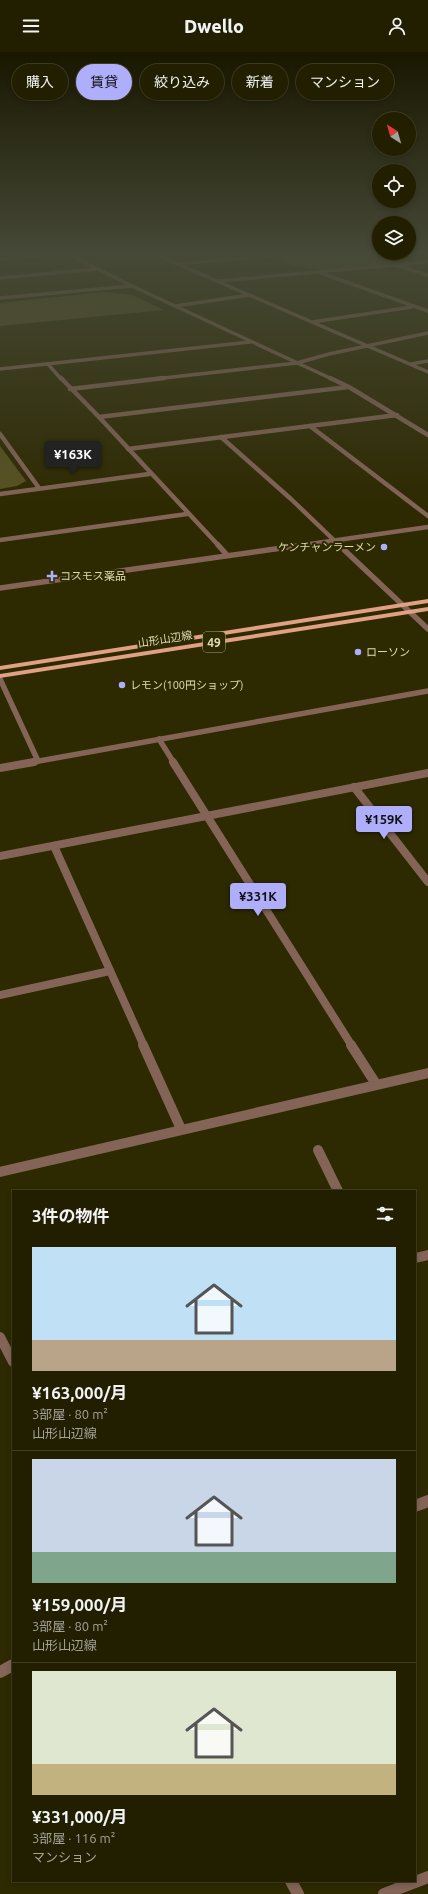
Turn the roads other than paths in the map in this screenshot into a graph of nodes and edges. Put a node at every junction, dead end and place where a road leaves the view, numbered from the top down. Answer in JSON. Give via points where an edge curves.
{"nodes":[{"id":1,"x":240,"y":337,"type":"edge"},
{"id":2,"x":346,"y":337,"type":"edge"},
{"id":3,"x":409,"y":337,"type":"edge"},
{"id":4,"x":250,"y":342,"type":"junction"},
{"id":5,"x":367,"y":346,"type":"junction"},
{"id":6,"x":428,"y":361,"type":"edge"},
{"id":7,"x":297,"y":363,"type":"junction"},
{"id":8,"x":48,"y":364,"type":"junction"},
{"id":9,"x":411,"y":364,"type":"junction"},
{"id":10,"x":0,"y":369,"type":"edge"},
{"id":11,"x":428,"y":372,"type":"edge"},
{"id":12,"x":349,"y":387,"type":"junction"},
{"id":13,"x":70,"y":390,"type":"junction"},
{"id":14,"x":397,"y":415,"type":"junction"},
{"id":15,"x":99,"y":417,"type":"junction"},
{"id":16,"x":310,"y":426,"type":"junction"},
{"id":17,"x":0,"y":434,"type":"edge"},
{"id":18,"x":428,"y":434,"type":"edge"},
{"id":19,"x":221,"y":437,"type":"junction"},
{"id":20,"x":128,"y":449,"type":"junction"},
{"id":21,"x":149,"y":474,"type":"junction"},
{"id":22,"x":40,"y":488,"type":"junction"},
{"id":23,"x":0,"y":494,"type":"edge"},
{"id":24,"x":187,"y":514,"type":"junction"},
{"id":25,"x":428,"y":516,"type":"edge"},
{"id":26,"x":428,"y":527,"type":"edge"},
{"id":27,"x":0,"y":540,"type":"edge"},
{"id":28,"x":334,"y":540,"type":"junction"},
{"id":29,"x":226,"y":556,"type":"junction"},
{"id":30,"x":0,"y":588,"type":"edge"},
{"id":31,"x":428,"y":601,"type":"edge"},
{"id":32,"x":403,"y":605,"type":"junction"},
{"id":33,"x":428,"y":609,"type":"edge"},
{"id":34,"x":410,"y":612,"type":"junction"},
{"id":35,"x":428,"y":629,"type":"edge"},
{"id":36,"x":0,"y":668,"type":"edge"},
{"id":37,"x":0,"y":677,"type":"edge"},
{"id":38,"x":428,"y":691,"type":"edge"},
{"id":39,"x":159,"y":739,"type":"junction"},
{"id":40,"x":38,"y":761,"type":"junction"},
{"id":41,"x":0,"y":768,"type":"edge"},
{"id":42,"x":428,"y":773,"type":"edge"},
{"id":43,"x":354,"y":787,"type":"junction"},
{"id":44,"x":206,"y":816,"type":"junction"},
{"id":45,"x":54,"y":846,"type":"junction"},
{"id":46,"x":0,"y":856,"type":"edge"},
{"id":47,"x":428,"y":882,"type":"edge"},
{"id":48,"x":110,"y":971,"type":"junction"},
{"id":49,"x":0,"y":995,"type":"edge"},
{"id":50,"x":428,"y":1073,"type":"edge"},
{"id":51,"x":376,"y":1084,"type":"junction"},
{"id":52,"x":181,"y":1129,"type":"junction"},
{"id":53,"x":318,"y":1150,"type":"dead end"},
{"id":54,"x":0,"y":1172,"type":"edge"},
{"id":55,"x":338,"y":1190,"type":"edge"},
{"id":56,"x":428,"y":1255,"type":"edge"},
{"id":57,"x":416,"y":1258,"type":"edge"},
{"id":58,"x":0,"y":1337,"type":"edge"},
{"id":59,"x":12,"y":1360,"type":"edge"},
{"id":60,"x":428,"y":1501,"type":"edge"},
{"id":61,"x":416,"y":1506,"type":"edge"},
{"id":62,"x":12,"y":1666,"type":"edge"},
{"id":63,"x":0,"y":1672,"type":"edge"},
{"id":64,"x":428,"y":1877,"type":"edge"},
{"id":65,"x":292,"y":1882,"type":"edge"},
{"id":66,"x":415,"y":1882,"type":"edge"},
{"id":67,"x":416,"y":1882,"type":"edge"},
{"id":68,"x":298,"y":1894,"type":"edge"},
{"id":69,"x":384,"y":1894,"type":"edge"}],
"edges":[{"from":1,"to":4,"type":"street"},
{"from":2,"to":5,"type":"street"},
{"from":3,"to":5,"type":"street"},
{"from":4,"to":7,"type":"street"},
{"from":4,"to":8,"type":"street"},
{"from":5,"to":7,"type":"street"},
{"from":5,"to":9,"type":"street"},
{"from":6,"to":9,"type":"street"},
{"from":7,"to":12,"type":"street"},
{"from":7,"to":13,"type":"street"},
{"from":8,"to":10,"type":"street"},
{"from":8,"to":13,"type":"street"},
{"from":9,"to":11,"type":"street"},
{"from":12,"to":14,"type":"street"},
{"from":12,"to":15,"type":"street"},
{"from":13,"to":15,"type":"street"},
{"from":14,"to":16,"type":"street"},
{"from":14,"to":18,"type":"street"},
{"from":15,"to":20,"type":"street"},
{"from":16,"to":19,"type":"street"},
{"from":16,"to":25,"type":"street"},
{"from":17,"to":22,"type":"street"},
{"from":19,"to":20,"type":"street"},
{"from":19,"to":28,"type":"street"},
{"from":20,"to":21,"type":"street"},
{"from":21,"to":22,"type":"street"},
{"from":21,"to":24,"type":"street"},
{"from":22,"to":23,"type":"street"},
{"from":24,"to":27,"type":"street"},
{"from":24,"to":29,"type":"street"},
{"from":26,"to":28,"type":"street"},
{"from":28,"to":29,"type":"street"},
{"from":28,"to":32,"type":"street"},
{"from":29,"to":30,"type":"street"},
{"from":31,"to":32,"type":"main road","name":"山形山辺線","number":"49"},
{"from":32,"to":34,"type":"street"},
{"from":32,"to":36,"type":"main road","name":"山形山辺線","number":"49"},
{"from":33,"to":34,"type":"main road","name":"山形山辺線","number":"49"},
{"from":34,"to":35,"type":"street"},
{"from":34,"to":37,"type":"main road","name":"山形山辺線","number":"49"},
{"from":37,"to":40,"type":"street"},
{"from":38,"to":39,"type":"street"},
{"from":39,"to":40,"type":"street"},
{"from":39,"to":44,"type":"street"},
{"from":40,"to":41,"type":"street"},
{"from":42,"to":43,"type":"street"},
{"from":43,"to":44,"type":"street"},
{"from":43,"to":47,"type":"street"},
{"from":44,"to":45,"type":"street"},
{"from":44,"to":51,"type":"street"},
{"from":45,"to":46,"type":"street"},
{"from":45,"to":48,"type":"street"},
{"from":48,"to":49,"type":"street"},
{"from":48,"to":52,"type":"street"},
{"from":50,"to":51,"type":"street"},
{"from":51,"to":52,"type":"street"},
{"from":52,"to":54,"type":"street"},
{"from":53,"to":55,"type":"street"},
{"from":56,"to":57,"type":"street"},
{"from":58,"to":59,"type":"street"},
{"from":60,"to":61,"type":"street"},
{"from":62,"to":63,"type":"street"},
{"from":64,"to":67,"type":"street"},
{"from":65,"to":68,"type":"street"},
{"from":66,"to":69,"type":"street"}]}
